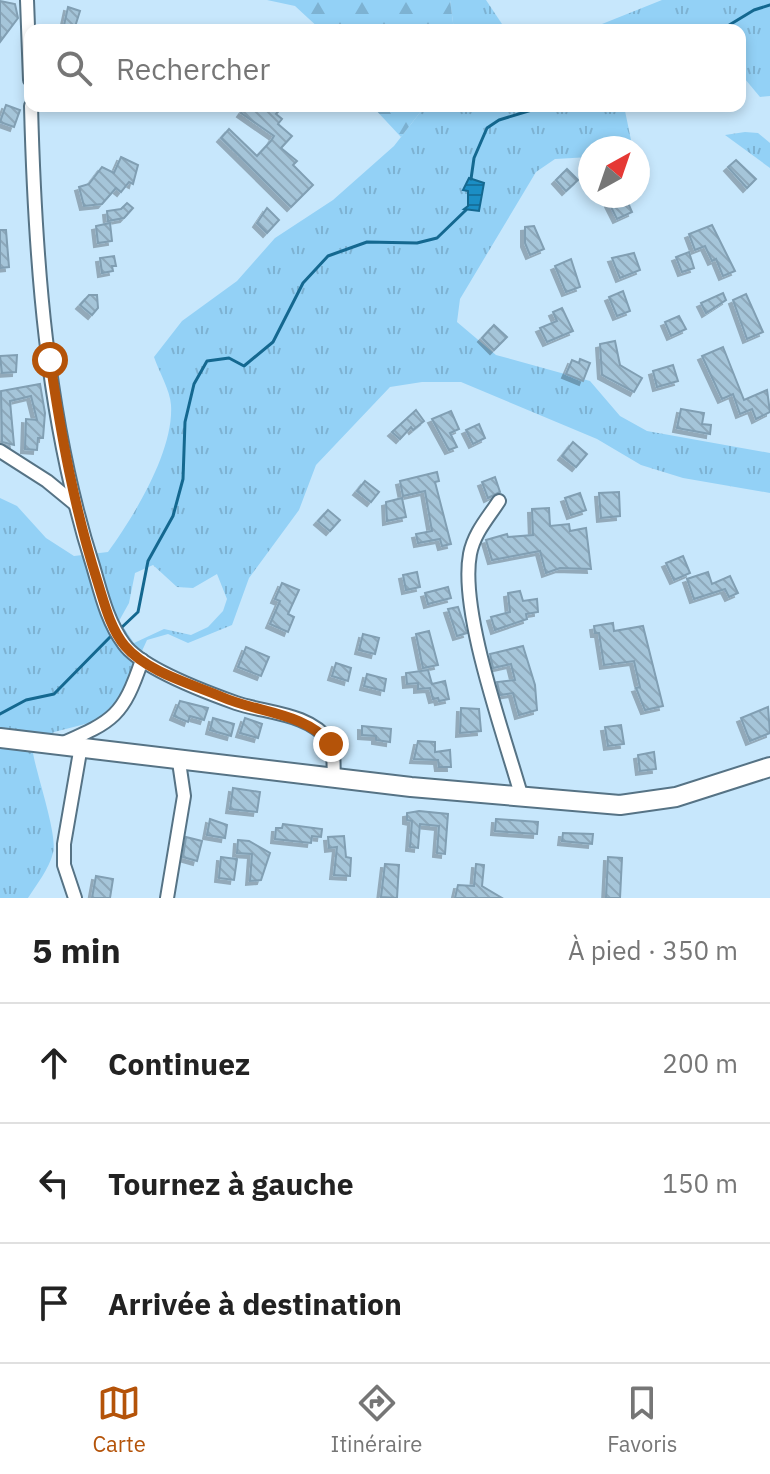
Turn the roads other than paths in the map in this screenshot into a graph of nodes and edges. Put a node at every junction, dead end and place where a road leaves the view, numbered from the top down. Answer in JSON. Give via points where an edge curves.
{"nodes":[{"id":1,"x":27,"y":0,"type":"edge"},
{"id":2,"x":28,"y":24,"type":"edge"},
{"id":3,"x":31,"y":112,"type":"edge"},
{"id":4,"x":0,"y":451,"type":"edge"},
{"id":5,"x":499,"y":501,"type":"dead end"},
{"id":6,"x":75,"y":504,"type":"junction"},
{"id":7,"x":142,"y":660,"type":"junction"},
{"id":8,"x":0,"y":738,"type":"edge"},
{"id":9,"x":59,"y":745,"type":"junction"},
{"id":10,"x":81,"y":746,"type":"junction"},
{"id":11,"x":179,"y":762,"type":"junction"},
{"id":12,"x":770,"y":767,"type":"edge"},
{"id":13,"x":334,"y":777,"type":"junction"},
{"id":14,"x":522,"y":798,"type":"junction"},
{"id":15,"x":75,"y":898,"type":"edge"},
{"id":16,"x":167,"y":898,"type":"edge"}],
"edges":[{"from":1,"to":2,"type":"street"},
{"from":3,"to":6,"type":"street","via":[[43,307]]},
{"from":4,"to":6,"type":"street"},
{"from":5,"to":14,"type":"street","via":[[475,537],[468,574],[473,618]]},
{"from":6,"to":7,"type":"street","via":[[111,623]]},
{"from":7,"to":9,"type":"street","via":[[131,694],[116,716]]},
{"from":7,"to":13,"type":"street","via":[[236,703],[300,721],[322,733],[331,744]]},
{"from":8,"to":9,"type":"highway"},
{"from":9,"to":10,"type":"highway"},
{"from":10,"to":11,"type":"highway"},
{"from":10,"to":15,"type":"street","via":[[64,844],[64,865]]},
{"from":11,"to":13,"type":"highway"},
{"from":11,"to":16,"type":"street","via":[[184,796]]},
{"from":12,"to":14,"type":"highway","via":[[676,797],[620,805]]},
{"from":13,"to":14,"type":"highway"}]}
